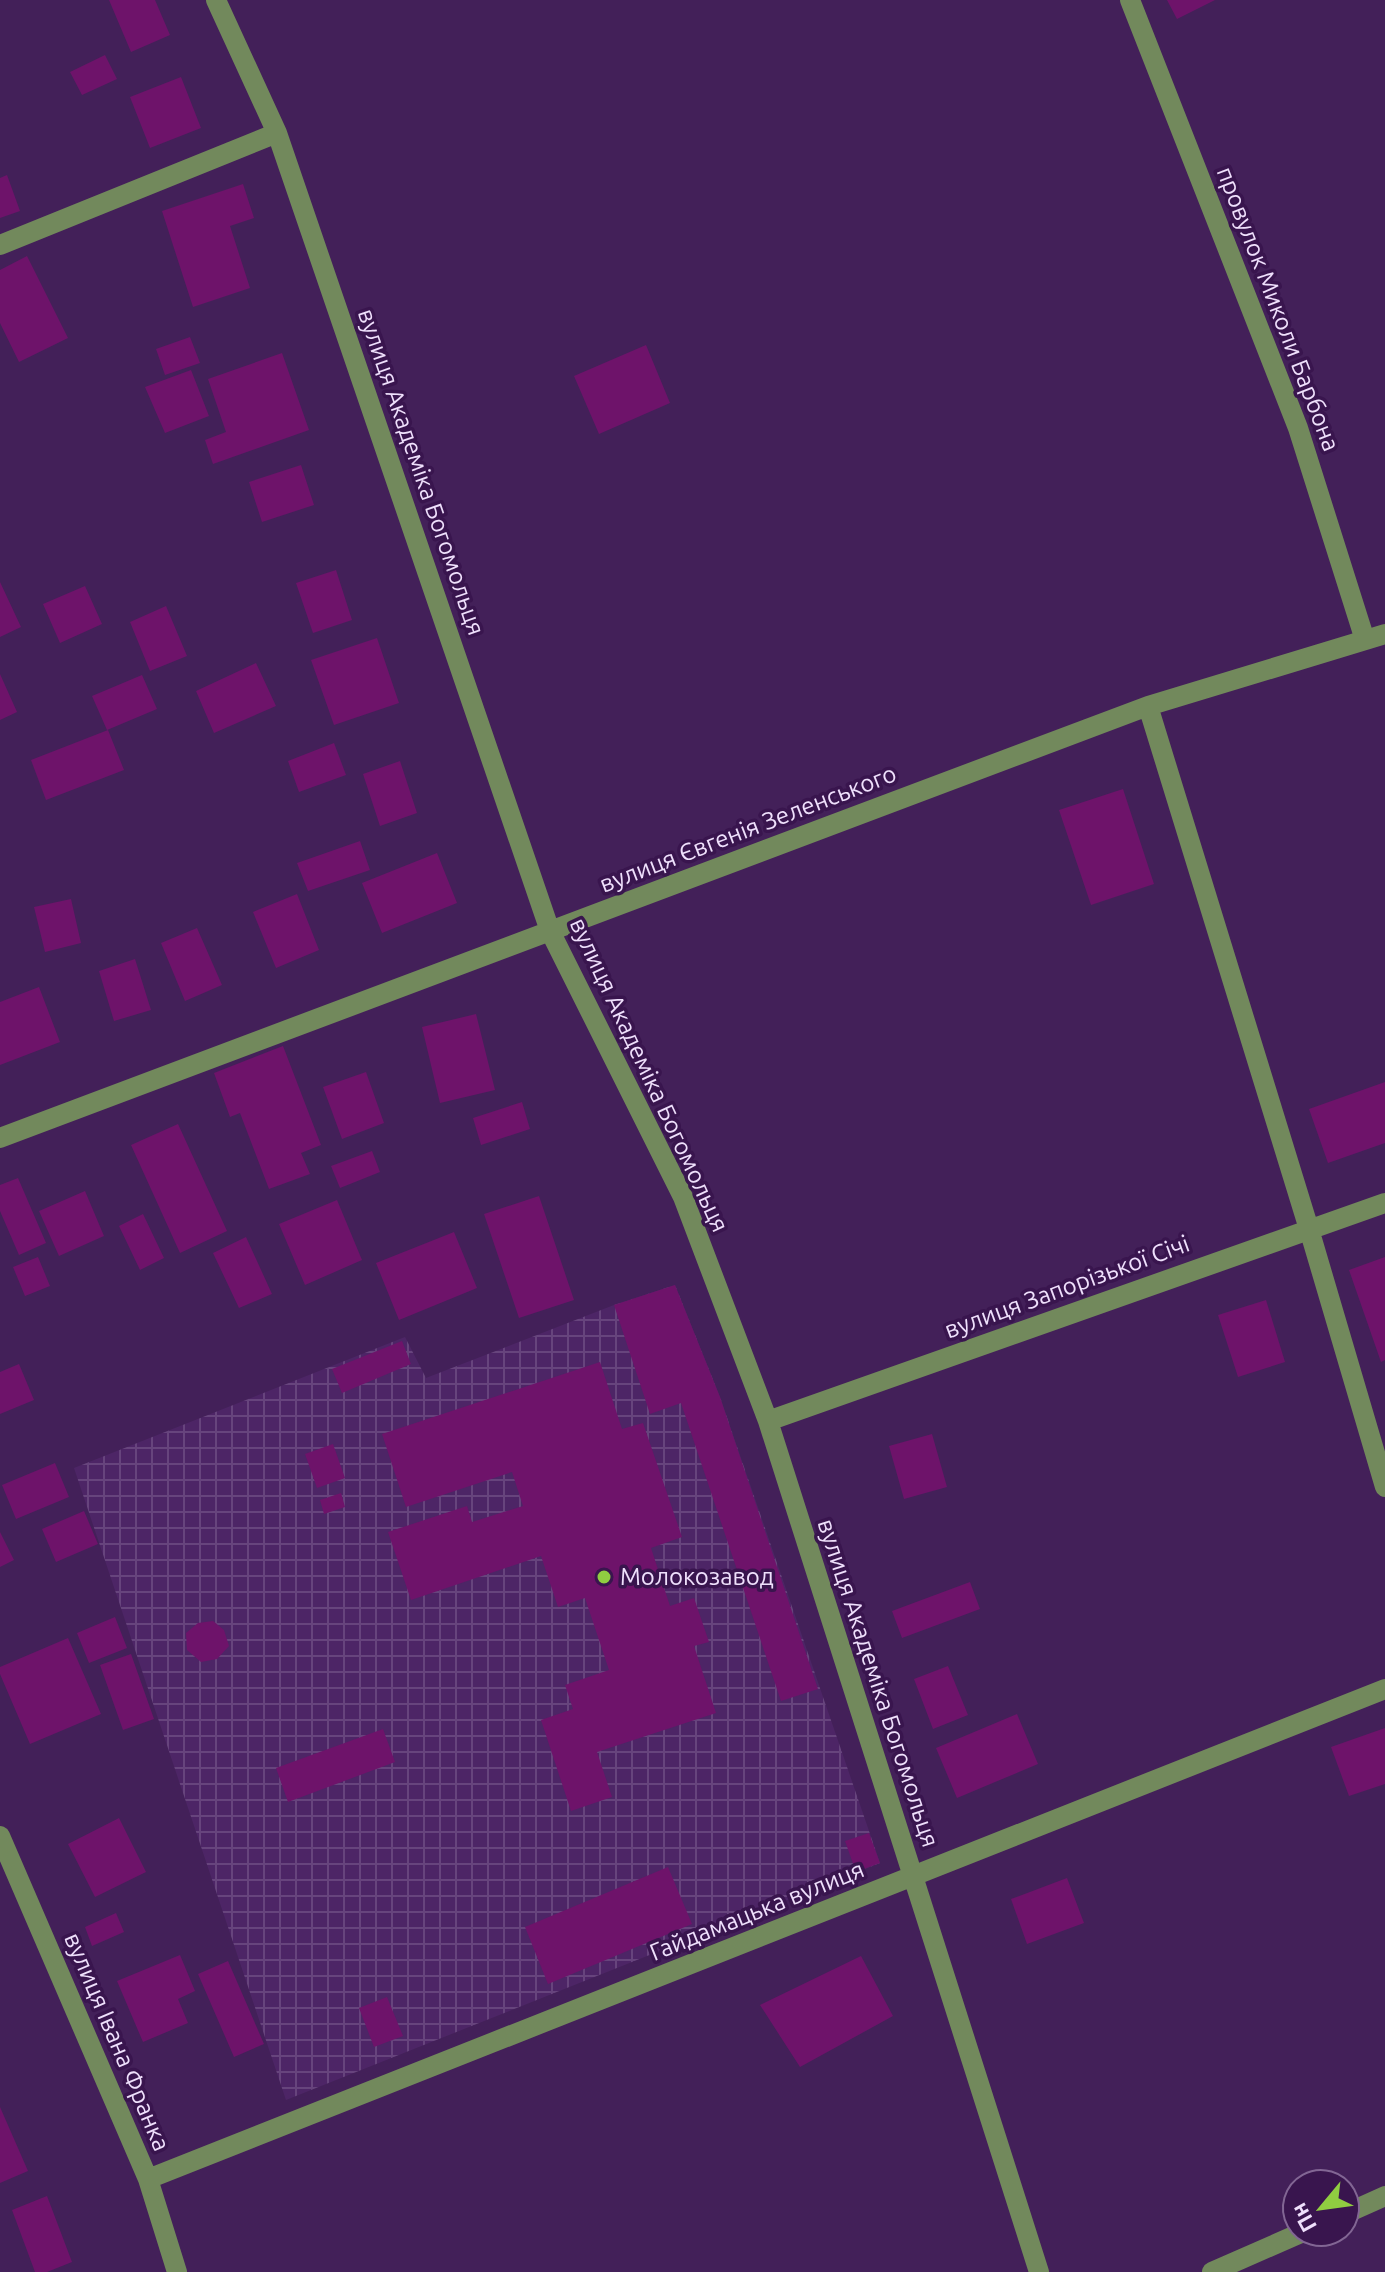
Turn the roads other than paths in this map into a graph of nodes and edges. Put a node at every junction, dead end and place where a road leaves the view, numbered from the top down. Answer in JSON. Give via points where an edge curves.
{"nodes":[{"id":1,"x":216,"y":0,"type":"edge"},
{"id":2,"x":1130,"y":0,"type":"edge"},
{"id":3,"x":277,"y":133,"type":"junction"},
{"id":4,"x":0,"y":245,"type":"edge"},
{"id":5,"x":1375,"y":637,"type":"edge"},
{"id":6,"x":1148,"y":706,"type":"junction"},
{"id":7,"x":550,"y":931,"type":"junction"},
{"id":8,"x":0,"y":1138,"type":"edge"},
{"id":9,"x":1385,"y":1203,"type":"edge"},
{"id":10,"x":1309,"y":1229,"type":"junction"},
{"id":11,"x":768,"y":1421,"type":"junction"},
{"id":12,"x":1385,"y":1487,"type":"edge"},
{"id":13,"x":1385,"y":1689,"type":"edge"},
{"id":14,"x":0,"y":1836,"type":"edge"},
{"id":15,"x":912,"y":1878,"type":"junction"},
{"id":16,"x":148,"y":2179,"type":"junction"},
{"id":17,"x":1385,"y":2196,"type":"edge"},
{"id":18,"x":1361,"y":2207,"type":"edge"},
{"id":19,"x":1281,"y":2242,"type":"edge"},
{"id":20,"x":177,"y":2272,"type":"edge"},
{"id":21,"x":1039,"y":2272,"type":"edge"},
{"id":22,"x":1212,"y":2272,"type":"edge"}],
"edges":[{"from":1,"to":3,"type":"street","name":"вулиця Академіка Богомольця"},
{"from":2,"to":5,"type":"street","name":"провулок Миколи Барбона"},
{"from":3,"to":4,"type":"street"},
{"from":3,"to":7,"type":"street","name":"вулиця Академіка Богомольця"},
{"from":5,"to":6,"type":"street","name":"вулиця Євгенія Зеленського"},
{"from":6,"to":7,"type":"street","name":"вулиця Євгенія Зеленського"},
{"from":6,"to":10,"type":"street"},
{"from":7,"to":8,"type":"street","name":"вулиця Євгенія Зеленського"},
{"from":7,"to":11,"type":"street","name":"вулиця Академіка Богомольця","via":[[683,1197]]},
{"from":9,"to":10,"type":"street","name":"вулиця Запорізької Січі"},
{"from":10,"to":11,"type":"street","name":"вулиця Запорізької Січі"},
{"from":10,"to":12,"type":"street"},
{"from":11,"to":15,"type":"street","name":"вулиця Академіка Богомольця"},
{"from":13,"to":15,"type":"street","name":"Гайдамацька вулиця"},
{"from":14,"to":16,"type":"street","name":"вулиця Івана Франка"},
{"from":15,"to":16,"type":"street","name":"Гайдамацька вулиця"},
{"from":15,"to":21,"type":"street","name":"вулиця Академіка Богомольця"},
{"from":16,"to":20,"type":"street","name":"вулиця Івана Франка"},
{"from":17,"to":18,"type":"street"},
{"from":19,"to":22,"type":"street"}]}
